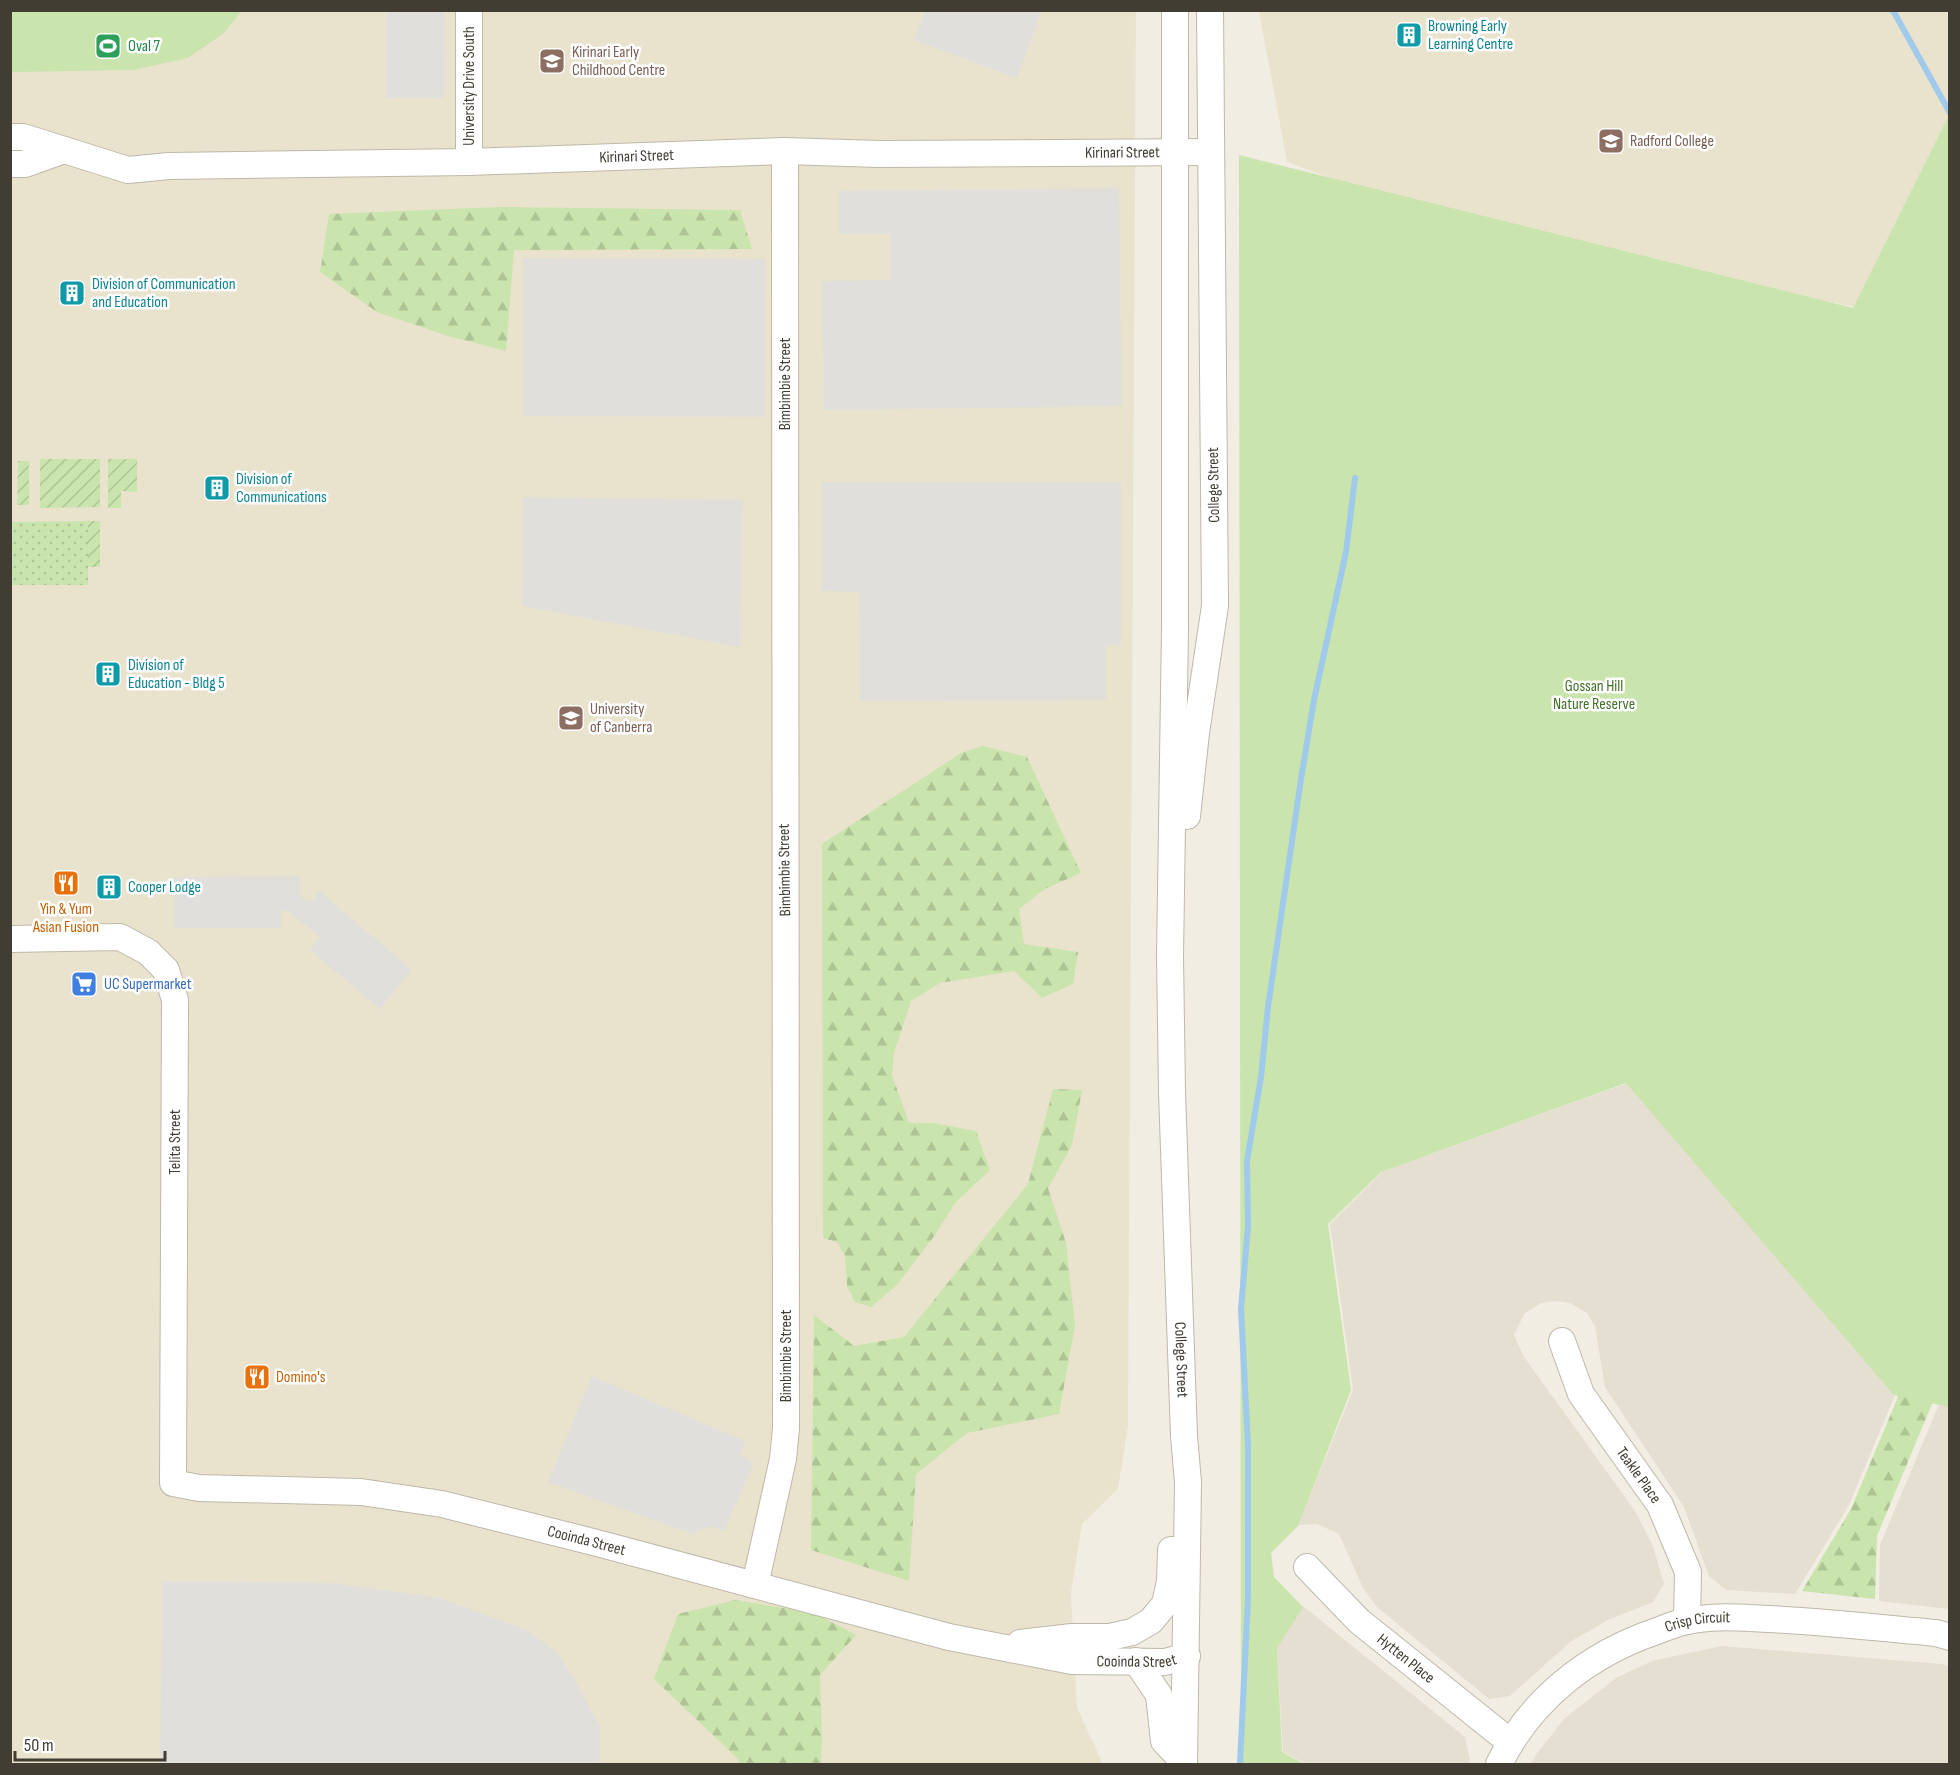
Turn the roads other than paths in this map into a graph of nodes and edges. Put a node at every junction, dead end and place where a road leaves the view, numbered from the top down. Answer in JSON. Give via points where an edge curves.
{"nodes":[{"id":1,"x":469,"y":10,"type":"edge"},
{"id":2,"x":1175,"y":10,"type":"edge"},
{"id":3,"x":1210,"y":10,"type":"edge"},
{"id":4,"x":10,"y":137,"type":"edge"},
{"id":5,"x":64,"y":150,"type":"junction"},
{"id":6,"x":785,"y":151,"type":"junction"},
{"id":7,"x":1174,"y":151,"type":"junction"},
{"id":8,"x":1211,"y":152,"type":"junction"},
{"id":9,"x":469,"y":162,"type":"junction"},
{"id":10,"x":10,"y":164,"type":"edge"},
{"id":11,"x":10,"y":939,"type":"edge"},
{"id":12,"x":1170,"y":956,"type":"junction"},
{"id":13,"x":1562,"y":1341,"type":"dead end"},
{"id":14,"x":1188,"y":1482,"type":"junction"},
{"id":15,"x":173,"y":1483,"type":"joint"},
{"id":16,"x":1307,"y":1568,"type":"dead end"},
{"id":17,"x":755,"y":1585,"type":"junction"},
{"id":18,"x":1688,"y":1620,"type":"junction"},
{"id":19,"x":1110,"y":1637,"type":"junction"},
{"id":20,"x":1950,"y":1637,"type":"edge"},
{"id":21,"x":993,"y":1645,"type":"junction"},
{"id":22,"x":1187,"y":1656,"type":"junction"},
{"id":23,"x":1136,"y":1661,"type":"junction"},
{"id":24,"x":1510,"y":1742,"type":"junction"},
{"id":25,"x":1184,"y":1763,"type":"edge"},
{"id":26,"x":1499,"y":1764,"type":"edge"}],
"edges":[{"from":1,"to":9,"type":"street","name":"University Drive South"},
{"from":2,"to":7,"type":"street","name":"College Street"},
{"from":3,"to":8,"type":"street","name":"College Street"},
{"from":4,"to":5,"type":"street","name":"Kirinari Street","via":[[23,137]]},
{"from":5,"to":9,"type":"street","name":"Kirinari Street","via":[[128,170]]},
{"from":5,"to":10,"type":"street","via":[[25,164]]},
{"from":6,"to":7,"type":"street","name":"Kirinari Street"},
{"from":6,"to":9,"type":"street","name":"Kirinari Street"},
{"from":6,"to":17,"type":"street","name":"Bimbimbie Street","via":[[786,1428],[783,1459]]},
{"from":7,"to":8,"type":"street","name":"Kirinari Street"},
{"from":7,"to":12,"type":"street","name":"College Street","via":[[1175,629]]},
{"from":8,"to":12,"type":"street","name":"College Street","via":[[1215,606]]},
{"from":11,"to":15,"type":"street","name":"Telita Street","via":[[120,937],[148,952],[166,970],[175,1000]]},
{"from":12,"to":14,"type":"street","name":"College Street"},
{"from":13,"to":18,"type":"street","name":"Teakle Place","via":[[1581,1394],[1660,1505],[1688,1572]]},
{"from":14,"to":19,"type":"street","via":[[1173,1507],[1170,1581],[1165,1604],[1151,1621],[1132,1632]]},
{"from":14,"to":22,"type":"street","name":"College Street"},
{"from":15,"to":17,"type":"street","name":"Cooinda Street","via":[[199,1488],[361,1492],[442,1504]]},
{"from":16,"to":24,"type":"street","name":"Hytten Place","via":[[1359,1621]]},
{"from":17,"to":21,"type":"street","name":"Cooinda Street"},
{"from":18,"to":20,"type":"street","name":"Crisp Circuit","via":[[1791,1620]]},
{"from":18,"to":24,"type":"street","name":"Crisp Circuit","via":[[1641,1636],[1597,1658],[1558,1685]]},
{"from":19,"to":21,"type":"street","name":"Cooinda Street"},
{"from":19,"to":22,"type":"street","name":"Cooinda Street","via":[[1121,1648],[1166,1645]]},
{"from":21,"to":23,"type":"street","name":"Cooinda Street","via":[[1072,1661]]},
{"from":22,"to":23,"type":"street","name":"Cooinda Street","via":[[1165,1662]]},
{"from":22,"to":25,"type":"street","name":"College Street"},
{"from":23,"to":25,"type":"street","via":[[1159,1695],[1164,1741]]},
{"from":24,"to":26,"type":"street","name":"Crisp Circuit"}]}
